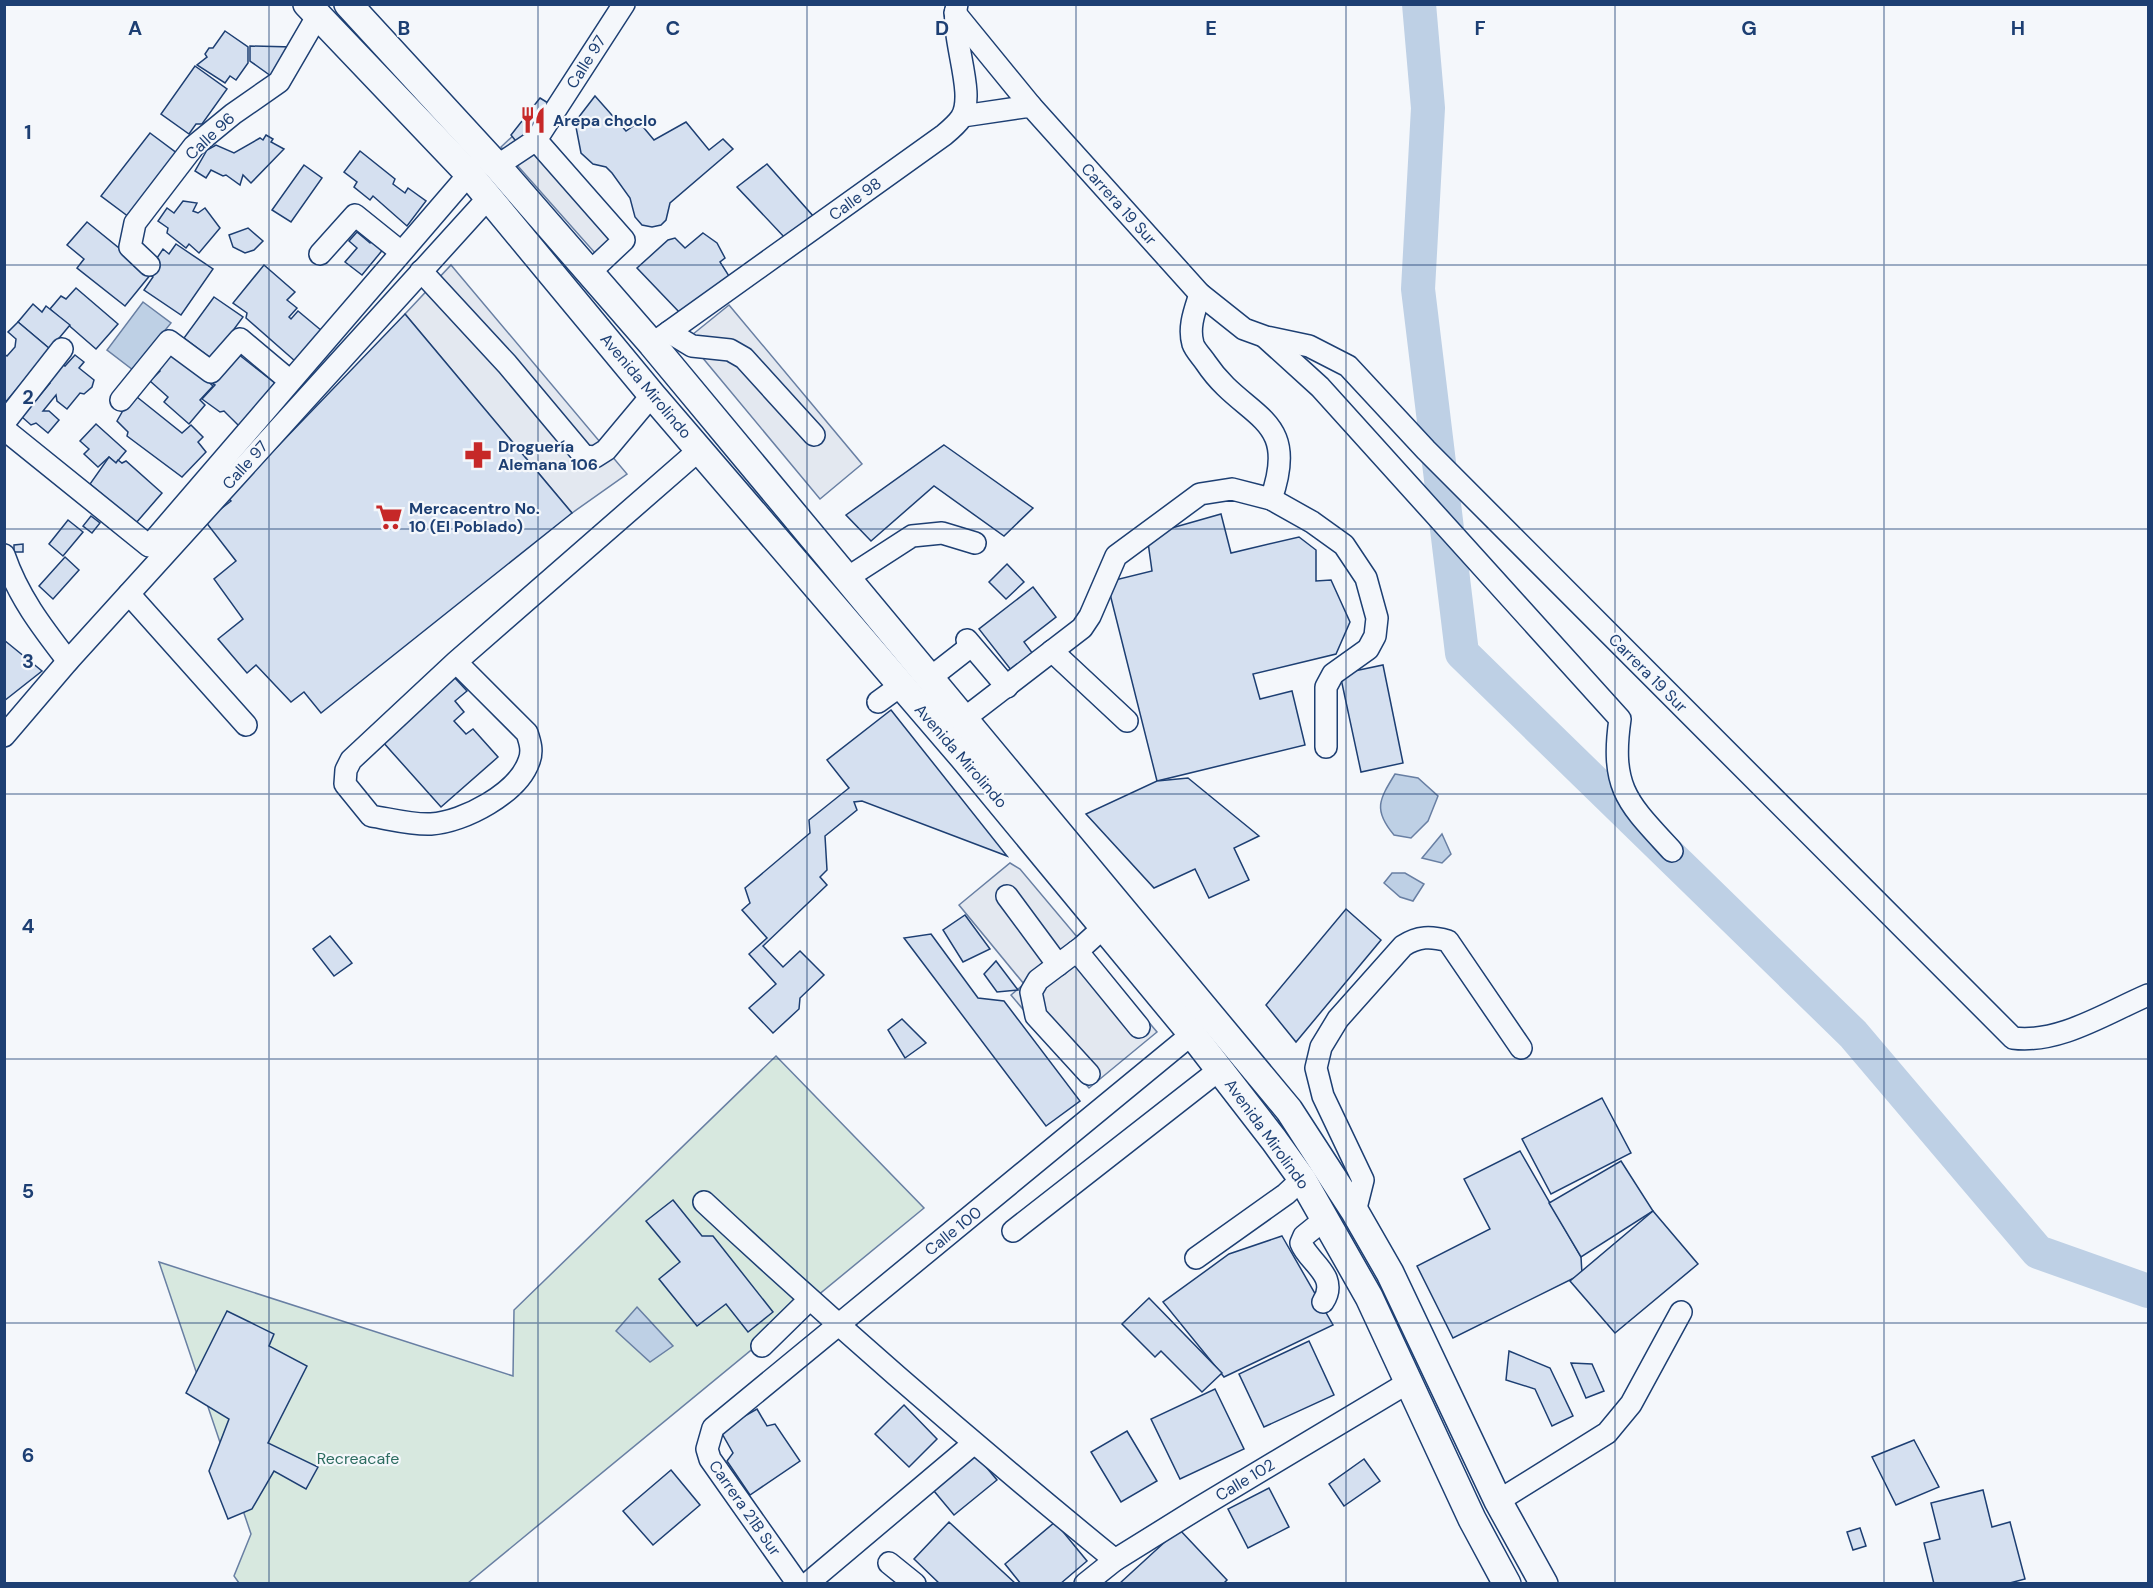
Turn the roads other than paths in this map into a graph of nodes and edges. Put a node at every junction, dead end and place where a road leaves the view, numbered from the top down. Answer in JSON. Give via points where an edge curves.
{"nodes":[{"id":1,"x":348,"y":4,"type":"edge"},
{"id":2,"x":624,"y":4,"type":"edge"},
{"id":3,"x":956,"y":8,"type":"edge"},
{"id":4,"x":312,"y":10,"type":"edge"},
{"id":5,"x":1031,"y":106,"type":"junction"},
{"id":6,"x":963,"y":116,"type":"junction"},
{"id":7,"x":536,"y":140,"type":"junction"},
{"id":8,"x":496,"y":166,"type":"junction"},
{"id":9,"x":469,"y":174,"type":"junction"},
{"id":10,"x":489,"y":197,"type":"junction"},
{"id":11,"x":401,"y":252,"type":"junction"},
{"id":12,"x":320,"y":254,"type":"dead end"},
{"id":13,"x":148,"y":265,"type":"dead end"},
{"id":14,"x":421,"y":271,"type":"junction"},
{"id":15,"x":590,"y":272,"type":"junction"},
{"id":16,"x":1200,"y":294,"type":"junction"},
{"id":17,"x":661,"y":338,"type":"junction"},
{"id":18,"x":1266,"y":338,"type":"junction"},
{"id":19,"x":62,"y":349,"type":"dead end"},
{"id":20,"x":290,"y":381,"type":"junction"},
{"id":21,"x":652,"y":395,"type":"junction"},
{"id":22,"x":121,"y":400,"type":"dead end"},
{"id":23,"x":4,"y":423,"type":"edge"},
{"id":24,"x":4,"y":429,"type":"edge"},
{"id":25,"x":814,"y":435,"type":"dead end"},
{"id":26,"x":699,"y":450,"type":"junction"},
{"id":27,"x":1271,"y":499,"type":"junction"},
{"id":28,"x":975,"y":543,"type":"dead end"},
{"id":29,"x":4,"y":555,"type":"edge"},
{"id":30,"x":848,"y":578,"type":"junction"},
{"id":31,"x":129,"y":594,"type":"junction"},
{"id":32,"x":1052,"y":651,"type":"junction"},
{"id":33,"x":68,"y":661,"type":"junction"},
{"id":34,"x":456,"y":662,"type":"junction"},
{"id":35,"x":930,"y":678,"type":"junction"},
{"id":36,"x":900,"y":686,"type":"junction"},
{"id":37,"x":1006,"y":687,"type":"junction"},
{"id":38,"x":878,"y":702,"type":"dead end"},
{"id":39,"x":964,"y":718,"type":"junction"},
{"id":40,"x":1127,"y":722,"type":"dead end"},
{"id":41,"x":246,"y":725,"type":"dead end"},
{"id":42,"x":4,"y":736,"type":"edge"},
{"id":43,"x":1326,"y":747,"type":"dead end"},
{"id":44,"x":1672,"y":851,"type":"dead end"},
{"id":45,"x":1096,"y":877,"type":"junction"},
{"id":46,"x":1074,"y":893,"type":"junction"},
{"id":47,"x":1007,"y":896,"type":"dead end"},
{"id":48,"x":1113,"y":919,"type":"junction"},
{"id":49,"x":1077,"y":951,"type":"junction"},
{"id":50,"x":1058,"y":965,"type":"junction"},
{"id":51,"x":2148,"y":995,"type":"edge"},
{"id":52,"x":1204,"y":1010,"type":"junction"},
{"id":53,"x":1139,"y":1027,"type":"dead end"},
{"id":54,"x":1192,"y":1034,"type":"junction"},
{"id":55,"x":1521,"y":1048,"type":"dead end"},
{"id":56,"x":1220,"y":1070,"type":"junction"},
{"id":57,"x":1089,"y":1074,"type":"dead end"},
{"id":58,"x":1302,"y":1179,"type":"junction"},
{"id":59,"x":704,"y":1202,"type":"dead end"},
{"id":60,"x":1355,"y":1212,"type":"junction"},
{"id":61,"x":1325,"y":1219,"type":"junction"},
{"id":62,"x":1013,"y":1231,"type":"dead end"},
{"id":63,"x":1196,"y":1258,"type":"dead end"},
{"id":64,"x":809,"y":1300,"type":"junction"},
{"id":65,"x":1323,"y":1302,"type":"dead end"},
{"id":66,"x":1681,"y":1312,"type":"dead end"},
{"id":67,"x":837,"y":1324,"type":"junction"},
{"id":68,"x":762,"y":1346,"type":"dead end"},
{"id":69,"x":1409,"y":1382,"type":"junction"},
{"id":70,"x":713,"y":1428,"type":"joint"},
{"id":71,"x":973,"y":1444,"type":"junction"},
{"id":72,"x":1498,"y":1501,"type":"junction"},
{"id":73,"x":1115,"y":1560,"type":"junction"},
{"id":74,"x":889,"y":1563,"type":"dead end"},
{"id":75,"x":1505,"y":1583,"type":"edge"},
{"id":76,"x":798,"y":1584,"type":"edge"},
{"id":77,"x":807,"y":1584,"type":"edge"},
{"id":78,"x":915,"y":1584,"type":"edge"},
{"id":79,"x":1085,"y":1584,"type":"edge"},
{"id":80,"x":1544,"y":1584,"type":"edge"}],
"edges":[{"from":1,"to":8,"type":"main road","name":"Avenida Mirolindo"},
{"from":2,"to":7,"type":"street","name":"Calle 97"},
{"from":3,"to":5,"type":"street","name":"Carrera 19 Sur"},
{"from":3,"to":6,"type":"street","via":[[966,85]]},
{"from":4,"to":9,"type":"main road","name":"Avenida Mirolindo"},
{"from":4,"to":13,"type":"street","name":"Calle 96","via":[[279,82],[194,146],[135,222],[130,247]]},
{"from":5,"to":6,"type":"street"},
{"from":5,"to":16,"type":"street","name":"Carrera 19 Sur"},
{"from":6,"to":17,"type":"street","name":"Calle 98","via":[[944,135]]},
{"from":7,"to":8,"type":"street","name":"Calle 97"},
{"from":7,"to":15,"type":"street","via":[[624,240]]},
{"from":8,"to":15,"type":"main road","name":"Avenida Mirolindo"},
{"from":9,"to":10,"type":"main road","name":"Avenida Mirolindo"},
{"from":9,"to":11,"type":"street"},
{"from":10,"to":14,"type":"street","name":"Calle 97"},
{"from":10,"to":21,"type":"main road","name":"Avenida Mirolindo"},
{"from":11,"to":12,"type":"street","via":[[355,215]]},
{"from":11,"to":20,"type":"street"},
{"from":14,"to":21,"type":"street","via":[[507,364],[584,456],[595,457],[606,450]]},
{"from":14,"to":31,"type":"street","name":"Calle 97"},
{"from":15,"to":17,"type":"main road","name":"Avenida Mirolindo"},
{"from":16,"to":18,"type":"street","name":"Carrera 19 Sur","via":[[1244,329]]},
{"from":16,"to":27,"type":"street","via":[[1191,326],[1193,345],[1211,372],[1276,434],[1281,453],[1280,476]]},
{"from":17,"to":25,"type":"street","via":[[730,351],[744,358]]},
{"from":17,"to":30,"type":"main road","name":"Avenida Mirolindo"},
{"from":18,"to":44,"type":"street","name":"Carrera 19 Sur","via":[[1320,387],[1620,719],[1619,781],[1631,806]]},
{"from":18,"to":51,"type":"street","name":"Carrera 19 Sur","via":[[1310,346],[1348,366],[1426,450],[2013,1038],[2033,1041],[2053,1037]]},
{"from":19,"to":23,"type":"street"},
{"from":20,"to":22,"type":"street","via":[[240,339],[211,372],[169,341]]},
{"from":20,"to":24,"type":"street","via":[[149,546]]},
{"from":21,"to":26,"type":"main road","name":"Avenida Mirolindo"},
{"from":26,"to":34,"type":"street"},
{"from":26,"to":36,"type":"main road","name":"Avenida Mirolindo"},
{"from":27,"to":32,"type":"street","via":[[1232,489],[1200,494],[1116,556],[1086,622]]},
{"from":27,"to":43,"type":"street","via":[[1344,545],[1366,578],[1377,618],[1376,636],[1368,649],[1333,674],[1326,687]]},
{"from":28,"to":30,"type":"street","via":[[942,533],[912,536]]},
{"from":29,"to":33,"type":"street","via":[[30,612]]},
{"from":30,"to":35,"type":"main road","name":"Avenida Mirolindo"},
{"from":31,"to":33,"type":"street","name":"Calle 97"},
{"from":31,"to":41,"type":"street"},
{"from":32,"to":37,"type":"street"},
{"from":32,"to":40,"type":"street"},
{"from":33,"to":42,"type":"street","name":"Calle 97"},
{"from":34,"to":34,"type":"street","via":[[351,760],[345,784],[371,816],[430,824],[457,820],[485,807],[513,783],[529,761],[527,733]]},
{"from":35,"to":37,"type":"street","via":[[969,643]]},
{"from":35,"to":39,"type":"main road","name":"Avenida Mirolindo"},
{"from":36,"to":38,"type":"street"},
{"from":36,"to":46,"type":"main road","name":"Avenida Mirolindo","via":[[963,758],[961,777],[1034,869],[1052,884]]},
{"from":37,"to":39,"type":"street"},
{"from":39,"to":45,"type":"main road","name":"Avenida Mirolindo"},
{"from":45,"to":46,"type":"main road"},
{"from":45,"to":48,"type":"main road","name":"Avenida Mirolindo"},
{"from":45,"to":52,"type":"main road","via":[[1146,917],[1196,981]]},
{"from":46,"to":48,"type":"main road","name":"Avenida Mirolindo"},
{"from":47,"to":50,"type":"street"},
{"from":48,"to":49,"type":"street"},
{"from":48,"to":52,"type":"main road","name":"Avenida Mirolindo"},
{"from":48,"to":54,"type":"main road","name":"Avenida Mirolindo"},
{"from":49,"to":50,"type":"street"},
{"from":49,"to":53,"type":"street"},
{"from":50,"to":57,"type":"street","via":[[1038,980],[1031,992],[1031,1004],[1036,1016]]},
{"from":52,"to":60,"type":"main road","name":"Avenida Mirolindo","via":[[1289,1110]]},
{"from":54,"to":56,"type":"main road","name":"Avenida Mirolindo"},
{"from":54,"to":67,"type":"street","name":"Calle 100"},
{"from":55,"to":60,"type":"street","via":[[1449,941],[1432,936],[1413,939],[1403,946],[1338,1019],[1321,1047],[1316,1068],[1323,1096],[1363,1180]]},
{"from":56,"to":58,"type":"main road","name":"Avenida Mirolindo"},
{"from":56,"to":62,"type":"street"},
{"from":58,"to":61,"type":"main road","name":"Avenida Mirolindo"},
{"from":58,"to":63,"type":"street"},
{"from":59,"to":64,"type":"street"},
{"from":60,"to":72,"type":"main road","name":"Avenida Mirolindo","via":[[1390,1273]]},
{"from":61,"to":65,"type":"street","via":[[1301,1243],[1322,1267],[1327,1291]]},
{"from":61,"to":69,"type":"main road","name":"Avenida Mirolindo","via":[[1369,1297]]},
{"from":64,"to":67,"type":"street"},
{"from":64,"to":68,"type":"street"},
{"from":66,"to":72,"type":"street","via":[[1631,1404],[1607,1433]]},
{"from":67,"to":70,"type":"street","name":"Calle 100"},
{"from":67,"to":71,"type":"street"},
{"from":69,"to":73,"type":"street","name":"Calle 102"},
{"from":69,"to":75,"type":"main road","name":"Avenida Mirolindo"},
{"from":70,"to":76,"type":"street","name":"Carrera 21B Sur","via":[[707,1449],[710,1459]]},
{"from":71,"to":73,"type":"street"},
{"from":71,"to":77,"type":"street"},
{"from":72,"to":80,"type":"main road","name":"Avenida Mirolindo"},
{"from":73,"to":79,"type":"street","name":"Calle 102"},
{"from":74,"to":78,"type":"street"}]}
